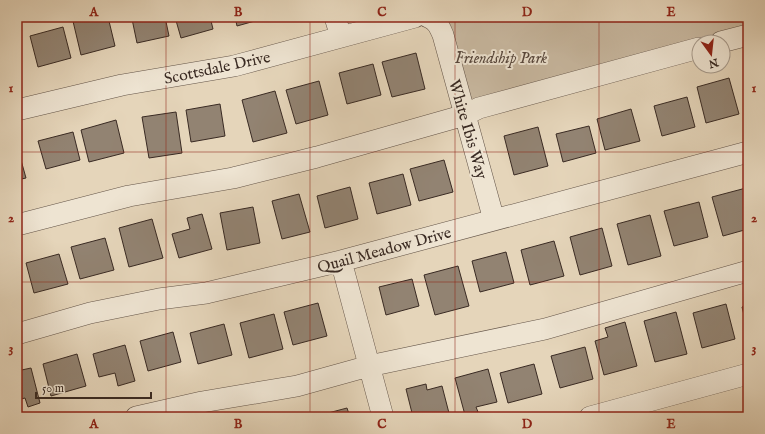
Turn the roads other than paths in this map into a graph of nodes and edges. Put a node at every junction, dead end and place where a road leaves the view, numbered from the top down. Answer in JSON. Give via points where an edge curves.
{"nodes":[{"id":1,"x":335,"y":17,"type":"edge"},
{"id":2,"x":425,"y":17,"type":"edge"},
{"id":3,"x":748,"y":35,"type":"edge"},
{"id":4,"x":341,"y":37,"type":"junction"},
{"id":5,"x":731,"y":39,"type":"edge"},
{"id":6,"x":691,"y":50,"type":"edge"},
{"id":7,"x":17,"y":110,"type":"edge"},
{"id":8,"x":465,"y":114,"type":"junction"},
{"id":9,"x":748,"y":152,"type":"edge"},
{"id":10,"x":494,"y":220,"type":"junction"},
{"id":11,"x":17,"y":225,"type":"edge"},
{"id":12,"x":341,"y":261,"type":"junction"},
{"id":13,"x":748,"y":271,"type":"edge"},
{"id":14,"x":17,"y":334,"type":"edge"},
{"id":15,"x":369,"y":366,"type":"junction"},
{"id":16,"x":748,"y":374,"type":"edge"},
{"id":17,"x":136,"y":417,"type":"edge"},
{"id":18,"x":383,"y":417,"type":"edge"},
{"id":19,"x":590,"y":417,"type":"edge"}],
"edges":[{"from":1,"to":4,"type":"street"},
{"from":2,"to":4,"type":"street","name":"Scottsdale Drive"},
{"from":2,"to":8,"type":"street","name":"White Ibis Way","via":[[438,25],[443,35]]},
{"from":3,"to":5,"type":"street"},
{"from":4,"to":7,"type":"street","name":"Scottsdale Drive","via":[[234,66],[122,85]]},
{"from":6,"to":8,"type":"street"},
{"from":8,"to":10,"type":"street","name":"White Ibis Way"},
{"from":8,"to":11,"type":"street","via":[[234,178],[129,196]]},
{"from":9,"to":10,"type":"street","name":"Quail Meadow Drive"},
{"from":10,"to":12,"type":"street","name":"Quail Meadow Drive"},
{"from":12,"to":14,"type":"street","name":"Quail Meadow Drive","via":[[206,293],[159,299],[90,313]]},
{"from":12,"to":15,"type":"street"},
{"from":13,"to":15,"type":"street","via":[[545,329]]},
{"from":15,"to":17,"type":"street","via":[[297,386],[202,402]]},
{"from":15,"to":18,"type":"street"},
{"from":16,"to":19,"type":"street"}]}
